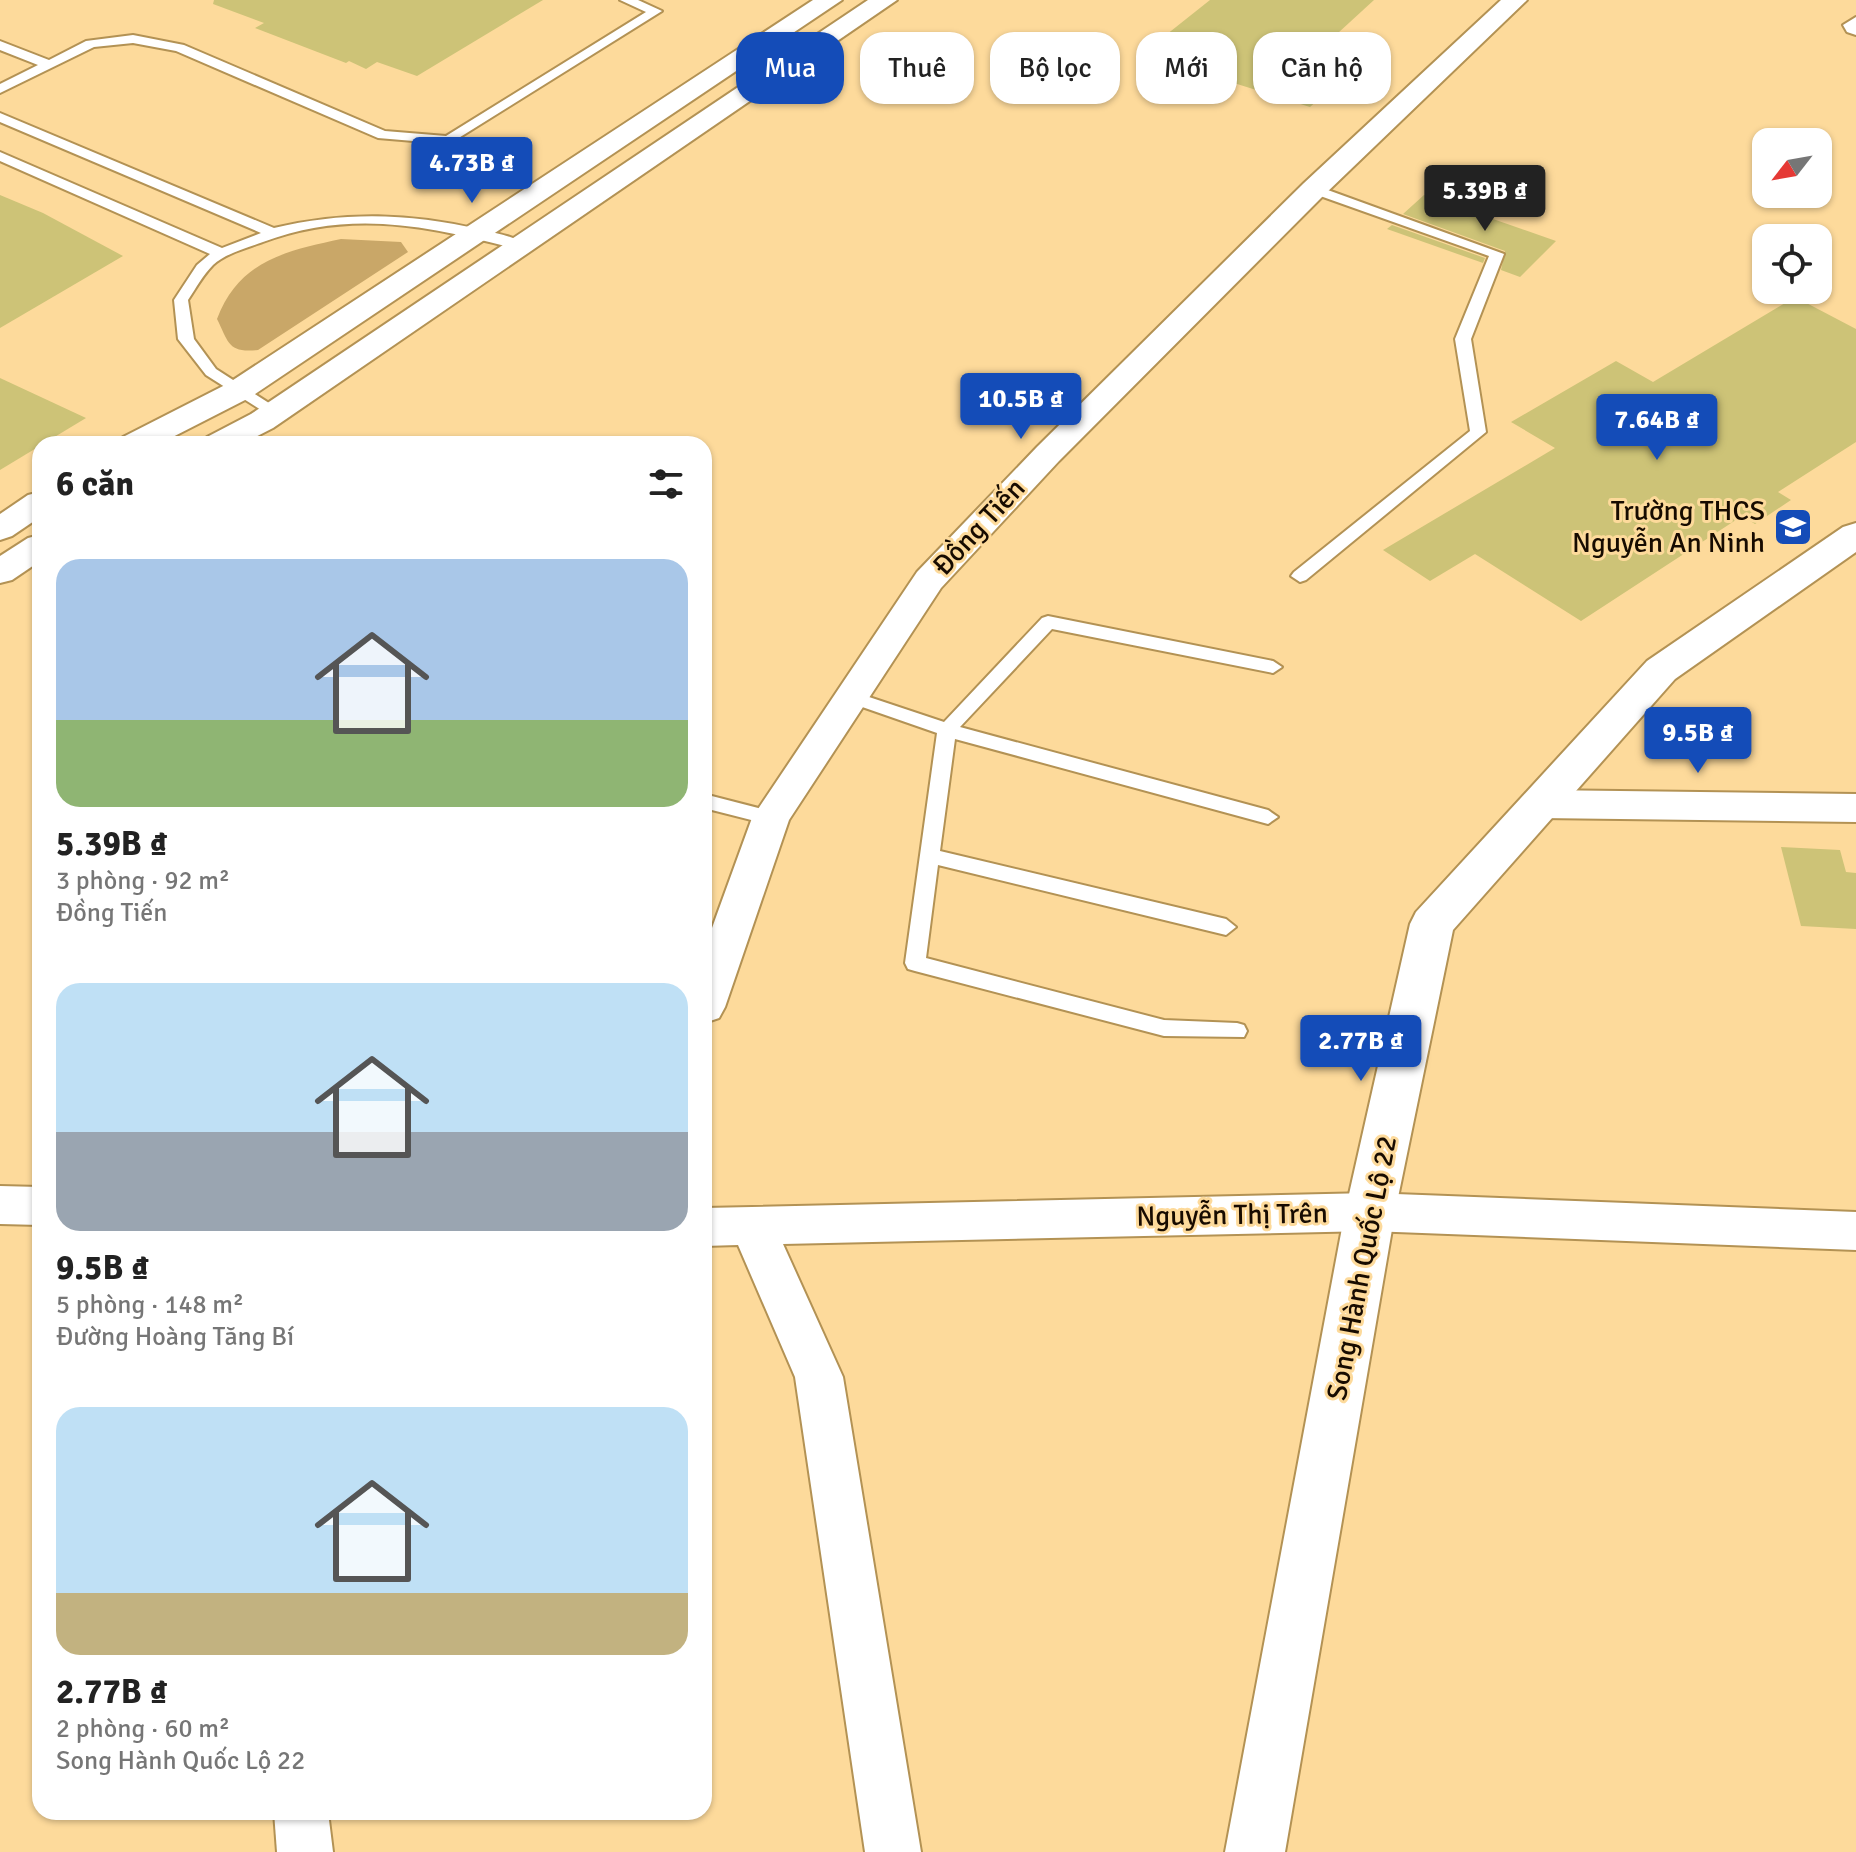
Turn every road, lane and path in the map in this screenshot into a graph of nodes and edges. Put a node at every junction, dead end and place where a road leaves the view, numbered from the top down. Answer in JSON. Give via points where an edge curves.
{"nodes":[{"id":1,"x":626,"y":0,"type":"edge"},
{"id":2,"x":830,"y":0,"type":"edge"},
{"id":3,"x":885,"y":0,"type":"edge"},
{"id":4,"x":1515,"y":0,"type":"edge"},
{"id":5,"x":781,"y":32,"type":"edge"},
{"id":6,"x":838,"y":32,"type":"edge"},
{"id":7,"x":0,"y":45,"type":"edge"},
{"id":8,"x":736,"y":62,"type":"edge"},
{"id":9,"x":50,"y":65,"type":"junction"},
{"id":10,"x":0,"y":89,"type":"edge"},
{"id":11,"x":736,"y":101,"type":"edge"},
{"id":12,"x":0,"y":117,"type":"edge"},
{"id":13,"x":0,"y":156,"type":"edge"},
{"id":14,"x":1314,"y":189,"type":"junction"},
{"id":15,"x":271,"y":232,"type":"junction"},
{"id":16,"x":479,"y":232,"type":"junction"},
{"id":17,"x":521,"y":246,"type":"junction"},
{"id":18,"x":223,"y":254,"type":"junction"},
{"id":19,"x":238,"y":391,"type":"junction"},
{"id":20,"x":275,"y":412,"type":"junction"},
{"id":21,"x":150,"y":436,"type":"edge"},
{"id":22,"x":232,"y":436,"type":"edge"},
{"id":23,"x":32,"y":507,"type":"edge"},
{"id":24,"x":0,"y":529,"type":"edge"},
{"id":25,"x":1856,"y":535,"type":"edge"},
{"id":26,"x":32,"y":551,"type":"edge"},
{"id":27,"x":0,"y":572,"type":"edge"},
{"id":28,"x":1300,"y":576,"type":"dead end"},
{"id":29,"x":1273,"y":667,"type":"dead end"},
{"id":30,"x":851,"y":697,"type":"junction"},
{"id":31,"x":947,"y":730,"type":"junction"},
{"id":32,"x":712,"y":803,"type":"edge"},
{"id":33,"x":1540,"y":804,"type":"junction"},
{"id":34,"x":1856,"y":808,"type":"edge"},
{"id":35,"x":1268,"y":817,"type":"dead end"},
{"id":36,"x":771,"y":818,"type":"junction"},
{"id":37,"x":929,"y":856,"type":"junction"},
{"id":38,"x":1226,"y":927,"type":"dead end"},
{"id":39,"x":712,"y":984,"type":"edge"},
{"id":40,"x":1237,"y":1031,"type":"dead end"},
{"id":41,"x":0,"y":1205,"type":"edge"},
{"id":42,"x":32,"y":1206,"type":"edge"},
{"id":43,"x":1370,"y":1212,"type":"junction"},
{"id":44,"x":752,"y":1225,"type":"junction"},
{"id":45,"x":712,"y":1227,"type":"edge"},
{"id":46,"x":1856,"y":1231,"type":"edge"},
{"id":47,"x":302,"y":1820,"type":"edge"},
{"id":48,"x":305,"y":1852,"type":"edge"},
{"id":49,"x":893,"y":1852,"type":"edge"},
{"id":50,"x":1255,"y":1852,"type":"edge"}],
"edges":[{"from":1,"to":9,"type":"lane","via":[[656,11],[449,140],[383,135],[179,48],[133,39],[91,44]]},
{"from":2,"to":5,"type":"street"},
{"from":3,"to":6,"type":"street"},
{"from":4,"to":14,"type":"street","name":"Đồng Tiến"},
{"from":7,"to":9,"type":"lane"},
{"from":8,"to":16,"type":"street"},
{"from":9,"to":10,"type":"lane"},
{"from":11,"to":17,"type":"street"},
{"from":12,"to":15,"type":"lane"},
{"from":13,"to":18,"type":"lane"},
{"from":14,"to":28,"type":"lane","via":[[1497,254],[1463,339],[1478,432]]},
{"from":14,"to":30,"type":"street","name":"Đồng Tiến","via":[[1059,442],[929,580]]},
{"from":15,"to":16,"type":"lane","via":[[352,218],[415,219]]},
{"from":15,"to":18,"type":"lane"},
{"from":16,"to":17,"type":"lane"},
{"from":16,"to":19,"type":"street"},
{"from":17,"to":20,"type":"street"},
{"from":18,"to":19,"type":"lane","via":[[210,260],[181,300],[186,339],[211,372]]},
{"from":19,"to":20,"type":"lane"},
{"from":19,"to":21,"type":"street"},
{"from":20,"to":22,"type":"street"},
{"from":23,"to":24,"type":"street"},
{"from":25,"to":33,"type":"street","name":"Song Hành Quốc Lộ 22","via":[[1661,670]]},
{"from":26,"to":27,"type":"street"},
{"from":29,"to":31,"type":"lane","via":[[1048,622]]},
{"from":30,"to":31,"type":"lane"},
{"from":30,"to":36,"type":"street","name":"Đồng Tiến"},
{"from":31,"to":35,"type":"lane"},
{"from":31,"to":37,"type":"lane"},
{"from":32,"to":36,"type":"lane"},
{"from":33,"to":34,"type":"street"},
{"from":33,"to":43,"type":"street","name":"Song Hành Quốc Lộ 22","via":[[1432,924]]},
{"from":36,"to":39,"type":"street","name":"Đồng Tiến"},
{"from":37,"to":38,"type":"lane"},
{"from":37,"to":40,"type":"lane","via":[[915,963],[1164,1028]]},
{"from":41,"to":42,"type":"street"},
{"from":43,"to":44,"type":"street","name":"Nguyễn Thị Trên"},
{"from":43,"to":46,"type":"street","name":"Nguyễn Thị Trên"},
{"from":43,"to":50,"type":"street","name":"Song Hành Quốc Lộ 22"},
{"from":44,"to":45,"type":"street","name":"Nguyễn Thị Trên"},
{"from":44,"to":49,"type":"street","via":[[819,1377]]},
{"from":47,"to":48,"type":"street"}]}
